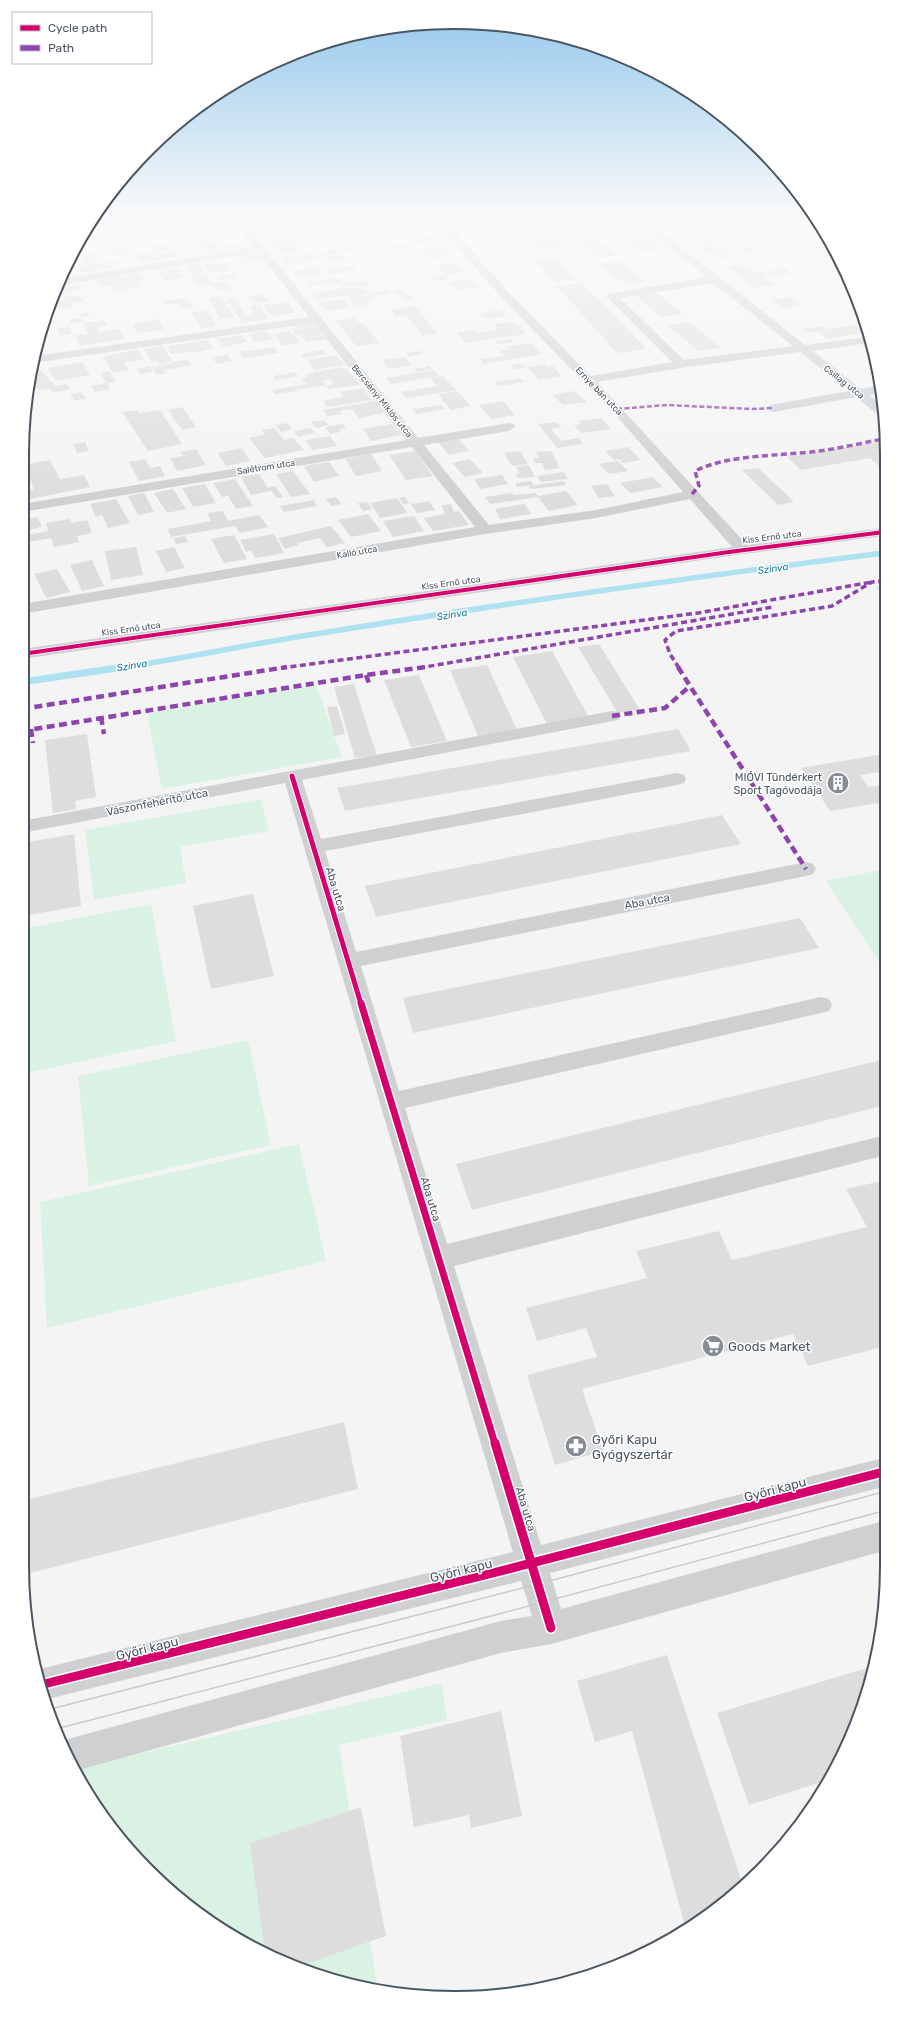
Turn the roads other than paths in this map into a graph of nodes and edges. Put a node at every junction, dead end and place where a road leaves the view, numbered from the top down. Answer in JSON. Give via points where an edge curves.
{"nodes":[{"id":1,"x":310,"y":310,"type":"edge"},
{"id":2,"x":520,"y":310,"type":"edge"},
{"id":3,"x":626,"y":310,"type":"edge"},
{"id":4,"x":754,"y":310,"type":"edge"},
{"id":5,"x":317,"y":319,"type":"junction"},
{"id":6,"x":865,"y":340,"type":"edge"},
{"id":7,"x":802,"y":348,"type":"junction"},
{"id":8,"x":40,"y":359,"type":"edge"},
{"id":9,"x":681,"y":364,"type":"junction"},
{"id":10,"x":588,"y":380,"type":"junction"},
{"id":11,"x":875,"y":390,"type":"edge"},
{"id":12,"x":858,"y":393,"type":"junction"},
{"id":13,"x":877,"y":407,"type":"edge"},
{"id":14,"x":774,"y":408,"type":"dead end"},
{"id":15,"x":509,"y":427,"type":"dead end"},
{"id":16,"x":415,"y":443,"type":"junction"},
{"id":17,"x":692,"y":494,"type":"junction"},
{"id":18,"x":29,"y":507,"type":"edge"},
{"id":19,"x":485,"y":530,"type":"junction"},
{"id":20,"x":880,"y":533,"type":"edge"},
{"id":21,"x":742,"y":550,"type":"junction"},
{"id":22,"x":29,"y":608,"type":"edge"},
{"id":23,"x":29,"y":653,"type":"edge"},
{"id":24,"x":612,"y":716,"type":"dead end"},
{"id":25,"x":292,"y":776,"type":"junction"},
{"id":26,"x":677,"y":779,"type":"dead end"},
{"id":27,"x":29,"y":826,"type":"edge"},
{"id":28,"x":313,"y":847,"type":"junction"},
{"id":29,"x":806,"y":870,"type":"dead end"},
{"id":30,"x":348,"y":961,"type":"junction"},
{"id":31,"x":820,"y":1005,"type":"dead end"},
{"id":32,"x":391,"y":1102,"type":"junction"},
{"id":33,"x":880,"y":1147,"type":"edge"},
{"id":34,"x":438,"y":1258,"type":"junction"},
{"id":35,"x":880,"y":1473,"type":"edge"},
{"id":36,"x":880,"y":1538,"type":"edge"},
{"id":37,"x":532,"y":1563,"type":"junction"},
{"id":38,"x":550,"y":1628,"type":"junction"},
{"id":39,"x":46,"y":1684,"type":"edge"},
{"id":40,"x":73,"y":1755,"type":"edge"}],
"edges":[{"from":1,"to":5,"type":"street","name":"Bercsényi Miklós utca"},
{"from":2,"to":10,"type":"street","name":"Ernye bán utca"},
{"from":3,"to":9,"type":"street"},
{"from":4,"to":7,"type":"street","name":"Csillag utca"},
{"from":5,"to":8,"type":"street"},
{"from":5,"to":16,"type":"street","name":"Bercsényi Miklós utca"},
{"from":6,"to":7,"type":"street"},
{"from":7,"to":9,"type":"street"},
{"from":7,"to":12,"type":"street","name":"Csillag utca"},
{"from":9,"to":10,"type":"street"},
{"from":10,"to":17,"type":"street","name":"Ernye bán utca"},
{"from":11,"to":12,"type":"street"},
{"from":12,"to":13,"type":"street","name":"Csillag utca"},
{"from":12,"to":14,"type":"street"},
{"from":15,"to":16,"type":"street","name":"Salétrom utca"},
{"from":16,"to":18,"type":"street","name":"Salétrom utca"},
{"from":16,"to":19,"type":"street","name":"Bercsényi Miklós utca"},
{"from":17,"to":19,"type":"street","name":"Kalló utca","via":[[596,514]]},
{"from":17,"to":21,"type":"street","name":"Ernye bán utca"},
{"from":19,"to":22,"type":"street","name":"Kalló utca"},
{"from":20,"to":21,"type":"street","name":"Kiss Ernő utca"},
{"from":21,"to":23,"type":"street","name":"Kiss Ernő utca"},
{"from":24,"to":25,"type":"street"},
{"from":25,"to":27,"type":"street","name":"Vászonfehérítő utca"},
{"from":25,"to":28,"type":"street","name":"Aba utca"},
{"from":26,"to":28,"type":"street"},
{"from":28,"to":30,"type":"street","name":"Aba utca"},
{"from":29,"to":30,"type":"street","name":"Aba utca"},
{"from":30,"to":32,"type":"street","name":"Aba utca"},
{"from":31,"to":32,"type":"street"},
{"from":32,"to":34,"type":"street","name":"Aba utca"},
{"from":33,"to":34,"type":"street"},
{"from":34,"to":37,"type":"street","name":"Aba utca"},
{"from":35,"to":37,"type":"street","name":"Győri kapu"},
{"from":36,"to":38,"type":"street"},
{"from":37,"to":38,"type":"street","name":"Aba utca"},
{"from":37,"to":39,"type":"street","name":"Győri kapu"},
{"from":38,"to":40,"type":"street","via":[[501,1638]]}]}
